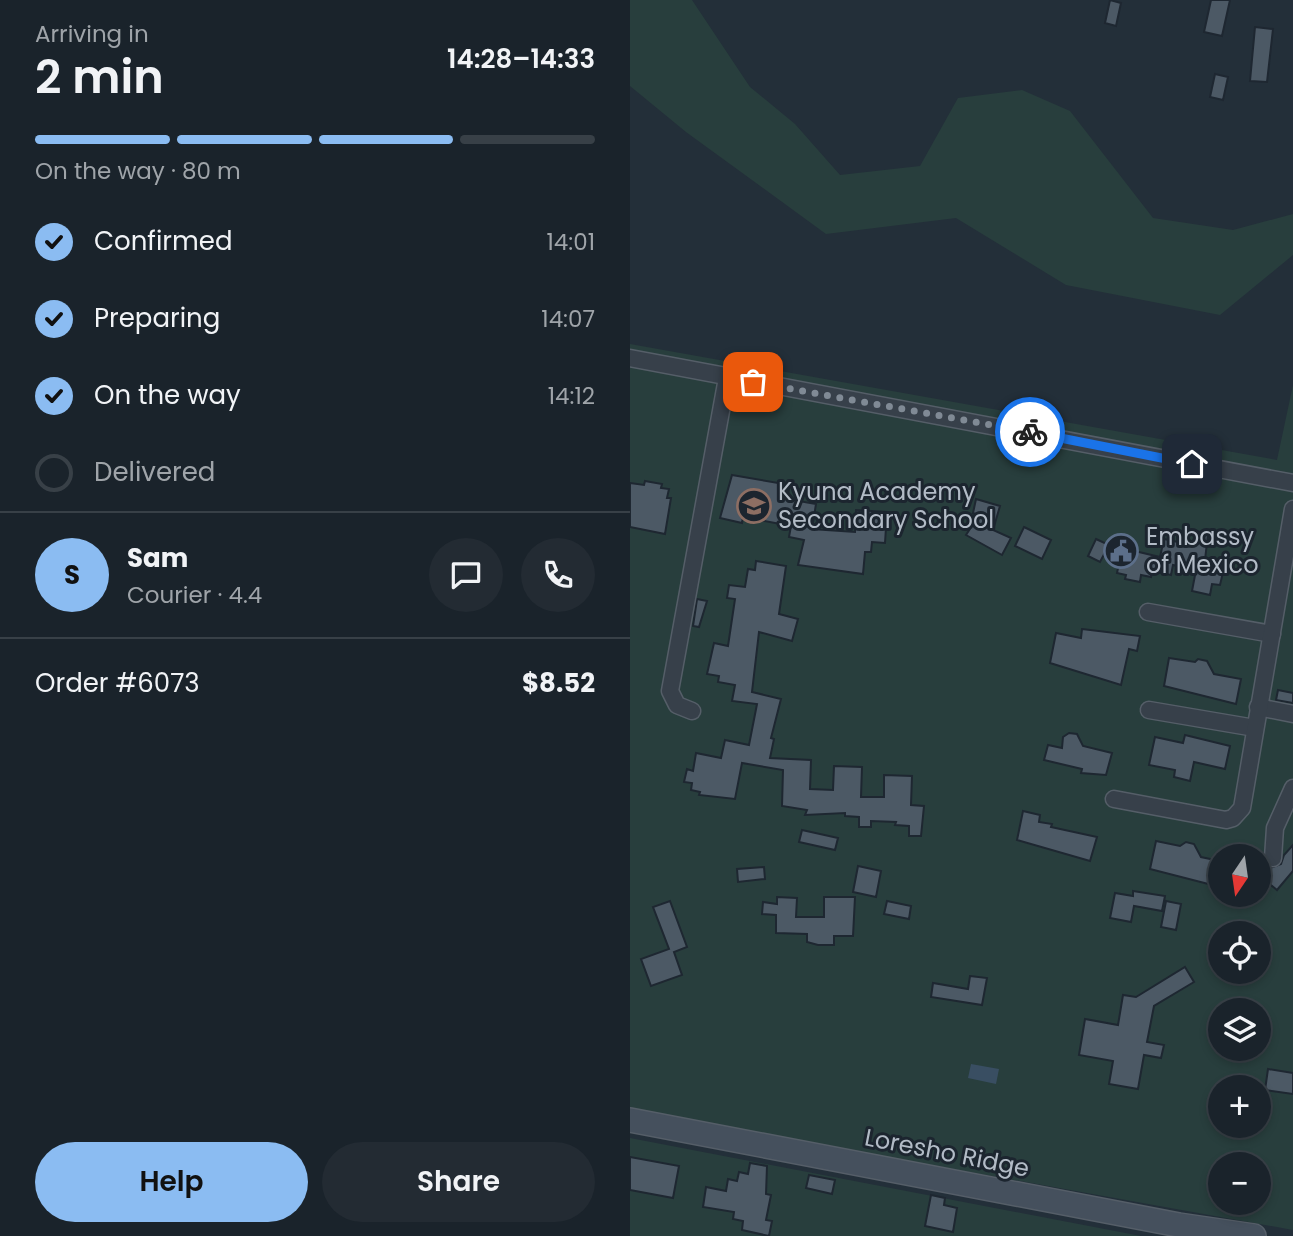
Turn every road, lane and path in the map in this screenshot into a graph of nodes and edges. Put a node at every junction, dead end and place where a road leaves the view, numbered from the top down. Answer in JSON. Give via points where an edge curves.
{"nodes":[{"id":1,"x":630,"y":358,"type":"edge"},
{"id":2,"x":727,"y":378,"type":"junction"},
{"id":3,"x":1293,"y":483,"type":"edge"},
{"id":4,"x":1293,"y":509,"type":"edge"},
{"id":5,"x":1149,"y":612,"type":"dead end"},
{"id":6,"x":1272,"y":634,"type":"junction"},
{"id":7,"x":1258,"y":707,"type":"junction"},
{"id":8,"x":1149,"y":710,"type":"dead end"},
{"id":9,"x":692,"y":711,"type":"dead end"},
{"id":10,"x":1293,"y":714,"type":"edge"},
{"id":11,"x":1255,"y":729,"type":"junction"},
{"id":12,"x":1293,"y":788,"type":"edge"},
{"id":13,"x":1114,"y":799,"type":"dead end"},
{"id":14,"x":1273,"y":858,"type":"dead end"},
{"id":15,"x":630,"y":1120,"type":"edge"},
{"id":16,"x":1207,"y":1232,"type":"edge"},
{"id":17,"x":1254,"y":1236,"type":"edge"}],
"edges":[{"from":1,"to":2,"type":"street"},
{"from":2,"to":3,"type":"street"},
{"from":2,"to":9,"type":"street","via":[[670,691],[677,705]]},
{"from":4,"to":6,"type":"street"},
{"from":5,"to":6,"type":"street"},
{"from":6,"to":7,"type":"street"},
{"from":7,"to":10,"type":"street"},
{"from":7,"to":11,"type":"street"},
{"from":8,"to":11,"type":"street"},
{"from":11,"to":13,"type":"street","via":[[1242,808],[1233,818],[1215,819]]},
{"from":12,"to":14,"type":"street","via":[[1275,828]]},
{"from":15,"to":16,"type":"main road","name":"Loresho Ridge"},
{"from":16,"to":17,"type":"main road","name":"Loresho Ridge"}]}
